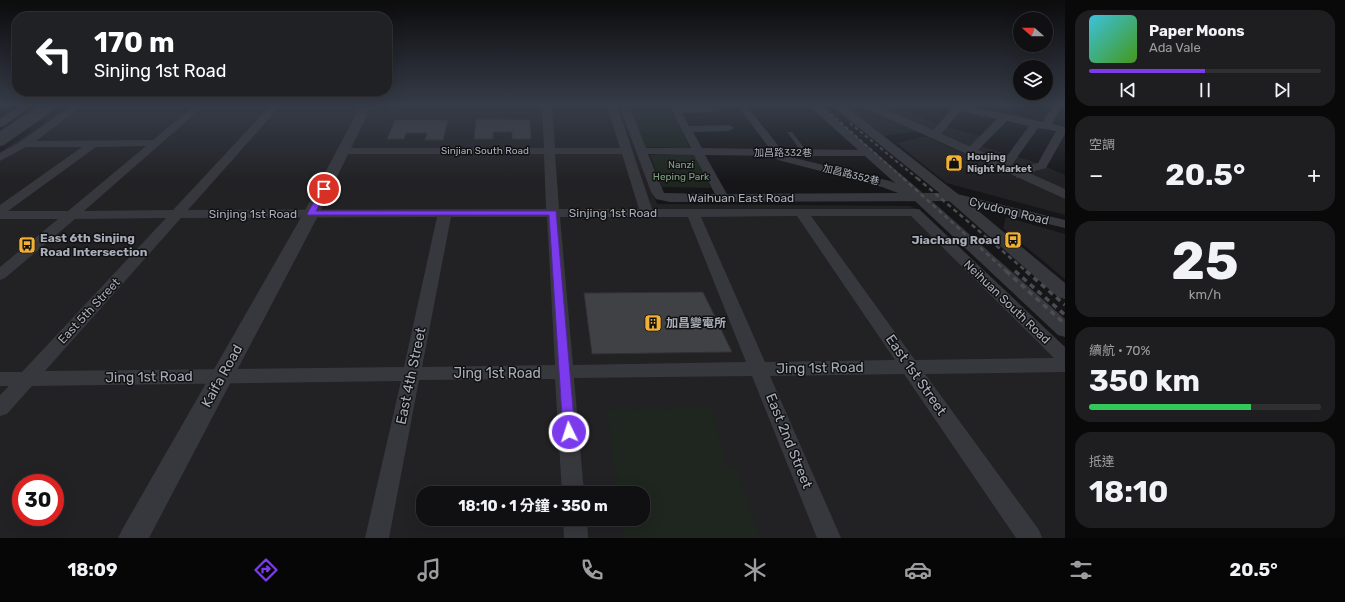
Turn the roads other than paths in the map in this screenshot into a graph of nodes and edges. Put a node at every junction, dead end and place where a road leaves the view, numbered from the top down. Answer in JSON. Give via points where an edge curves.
{"nodes":[{"id":1,"x":10,"y":130,"type":"edge"},
{"id":2,"x":19,"y":130,"type":"edge"},
{"id":3,"x":44,"y":130,"type":"edge"},
{"id":4,"x":171,"y":130,"type":"edge"},
{"id":5,"x":254,"y":130,"type":"edge"},
{"id":6,"x":354,"y":130,"type":"edge"},
{"id":7,"x":548,"y":130,"type":"edge"},
{"id":8,"x":620,"y":130,"type":"edge"},
{"id":9,"x":634,"y":130,"type":"edge"},
{"id":10,"x":687,"y":130,"type":"edge"},
{"id":11,"x":761,"y":130,"type":"edge"},
{"id":12,"x":841,"y":130,"type":"edge"},
{"id":13,"x":868,"y":130,"type":"edge"},
{"id":14,"x":921,"y":130,"type":"edge"},
{"id":15,"x":939,"y":130,"type":"edge"},
{"id":16,"x":992,"y":130,"type":"edge"},
{"id":17,"x":1037,"y":130,"type":"edge"},
{"id":18,"x":1063,"y":130,"type":"edge"},
{"id":19,"x":790,"y":133,"type":"dead end"},
{"id":20,"x":934,"y":136,"type":"junction"},
{"id":21,"x":0,"y":137,"type":"edge"},
{"id":22,"x":0,"y":143,"type":"edge"},
{"id":23,"x":24,"y":144,"type":"junction"},
{"id":24,"x":94,"y":144,"type":"junction"},
{"id":25,"x":155,"y":144,"type":"junction"},
{"id":26,"x":344,"y":151,"type":"junction"},
{"id":27,"x":549,"y":151,"type":"junction"},
{"id":28,"x":627,"y":151,"type":"junction"},
{"id":29,"x":642,"y":151,"type":"junction"},
{"id":30,"x":698,"y":152,"type":"junction"},
{"id":31,"x":758,"y":152,"type":"junction"},
{"id":32,"x":778,"y":152,"type":"junction"},
{"id":33,"x":970,"y":152,"type":"junction"},
{"id":34,"x":805,"y":153,"type":"junction"},
{"id":35,"x":868,"y":153,"type":"junction"},
{"id":36,"x":0,"y":158,"type":"edge"},
{"id":37,"x":1005,"y":168,"type":"junction"},
{"id":38,"x":1021,"y":175,"type":"junction"},
{"id":39,"x":1065,"y":195,"type":"edge"},
{"id":40,"x":954,"y":197,"type":"junction"},
{"id":41,"x":723,"y":198,"type":"junction"},
{"id":42,"x":917,"y":205,"type":"junction"},
{"id":43,"x":0,"y":211,"type":"edge"},
{"id":44,"x":801,"y":212,"type":"junction"},
{"id":45,"x":445,"y":213,"type":"junction"},
{"id":46,"x":553,"y":213,"type":"junction"},
{"id":47,"x":647,"y":213,"type":"junction"},
{"id":48,"x":693,"y":213,"type":"junction"},
{"id":49,"x":177,"y":214,"type":"junction"},
{"id":50,"x":311,"y":214,"type":"junction"},
{"id":51,"x":0,"y":215,"type":"edge"},
{"id":52,"x":70,"y":215,"type":"junction"},
{"id":53,"x":1065,"y":224,"type":"edge"},
{"id":54,"x":0,"y":274,"type":"edge"},
{"id":55,"x":1065,"y":293,"type":"edge"},
{"id":56,"x":1065,"y":330,"type":"edge"},
{"id":57,"x":1065,"y":358,"type":"edge"},
{"id":58,"x":1065,"y":365,"type":"edge"},
{"id":59,"x":911,"y":367,"type":"junction"},
{"id":60,"x":759,"y":369,"type":"junction"},
{"id":61,"x":565,"y":372,"type":"junction"},
{"id":62,"x":411,"y":373,"type":"junction"},
{"id":63,"x":222,"y":376,"type":"junction"},
{"id":64,"x":0,"y":378,"type":"edge"},
{"id":65,"x":27,"y":378,"type":"junction"},
{"id":66,"x":0,"y":408,"type":"edge"},
{"id":67,"x":573,"y":486,"type":"edge"},
{"id":68,"x":575,"y":526,"type":"edge"},
{"id":69,"x":133,"y":538,"type":"edge"},
{"id":70,"x":376,"y":538,"type":"edge"},
{"id":71,"x":576,"y":538,"type":"edge"},
{"id":72,"x":829,"y":538,"type":"edge"},
{"id":73,"x":1030,"y":538,"type":"edge"}],
"edges":[{"from":1,"to":21,"type":"street"},
{"from":2,"to":22,"type":"street"},
{"from":3,"to":23,"type":"street"},
{"from":4,"to":25,"type":"street"},
{"from":5,"to":49,"type":"street","name":"East 5th Street"},
{"from":6,"to":26,"type":"street","name":"Kaifa Road"},
{"from":7,"to":27,"type":"street"},
{"from":8,"to":28,"type":"street"},
{"from":9,"to":29,"type":"street","name":"Waihuan East Road"},
{"from":10,"to":30,"type":"street"},
{"from":11,"to":32,"type":"street"},
{"from":12,"to":35,"type":"street"},
{"from":13,"to":40,"type":"street"},
{"from":14,"to":20,"type":"street"},
{"from":15,"to":20,"type":"street"},
{"from":16,"to":33,"type":"street"},
{"from":17,"to":37,"type":"street"},
{"from":18,"to":38,"type":"street","via":[[1042,166],[1031,168]]},
{"from":19,"to":34,"type":"lane"},
{"from":20,"to":33,"type":"street"},
{"from":23,"to":24,"type":"street"},
{"from":23,"to":36,"type":"street"},
{"from":24,"to":25,"type":"street"},
{"from":24,"to":43,"type":"street"},
{"from":25,"to":52,"type":"street"},
{"from":26,"to":27,"type":"street","name":"Sinjian South Road"},
{"from":26,"to":50,"type":"street","name":"Kaifa Road"},
{"from":27,"to":28,"type":"street","name":"Sinjian South Road"},
{"from":27,"to":46,"type":"street"},
{"from":28,"to":47,"type":"street"},
{"from":29,"to":30,"type":"street"},
{"from":29,"to":41,"type":"street","name":"Waihuan East Road","via":[[660,196]]},
{"from":30,"to":31,"type":"street","name":"加昌路332巷"},
{"from":30,"to":41,"type":"street"},
{"from":31,"to":32,"type":"street","name":"加昌路332巷"},
{"from":31,"to":42,"type":"street","name":"加昌路352巷","via":[[886,184]]},
{"from":32,"to":34,"type":"street","name":"加昌路332巷"},
{"from":33,"to":37,"type":"street"},
{"from":34,"to":35,"type":"street","name":"加昌路332巷"},
{"from":35,"to":42,"type":"street"},
{"from":37,"to":38,"type":"street"},
{"from":38,"to":39,"type":"street"},
{"from":40,"to":42,"type":"street","name":"Cyudong Road"},
{"from":40,"to":53,"type":"street","name":"Cyudong Road"},
{"from":40,"to":55,"type":"street"},
{"from":41,"to":42,"type":"street","name":"Waihuan East Road"},
{"from":42,"to":44,"type":"street","name":"Sinjing 1st Road"},
{"from":42,"to":56,"type":"street"},
{"from":42,"to":57,"type":"street","name":"Neihuan South Road"},
{"from":44,"to":48,"type":"street","name":"Sinjing 1st Road"},
{"from":44,"to":59,"type":"street","name":"East 1st Street"},
{"from":45,"to":46,"type":"street","name":"Sinjing 1st Road"},
{"from":45,"to":50,"type":"street","name":"Sinjing 1st Road"},
{"from":45,"to":62,"type":"street","name":"East 4th Street"},
{"from":46,"to":47,"type":"street","name":"Sinjing 1st Road"},
{"from":46,"to":61,"type":"street"},
{"from":47,"to":48,"type":"street","name":"Sinjing 1st Road"},
{"from":48,"to":60,"type":"street","name":"East 2nd Street"},
{"from":49,"to":50,"type":"street","name":"Sinjing 1st Road"},
{"from":49,"to":52,"type":"street","name":"Sinjing 1st Road"},
{"from":49,"to":65,"type":"street","name":"East 5th Street"},
{"from":50,"to":63,"type":"street","name":"Kaifa Road"},
{"from":51,"to":52,"type":"street","name":"Sinjing 1st Road"},
{"from":52,"to":54,"type":"street"},
{"from":58,"to":59,"type":"street","name":"Jing 1st Road"},
{"from":59,"to":60,"type":"street","name":"Jing 1st Road"},
{"from":59,"to":73,"type":"street","name":"East 1st Street"},
{"from":60,"to":61,"type":"street","name":"Jing 1st Road"},
{"from":60,"to":72,"type":"street","name":"East 2nd Street"},
{"from":61,"to":62,"type":"street","name":"Jing 1st Road"},
{"from":61,"to":67,"type":"street"},
{"from":62,"to":63,"type":"street","name":"Jing 1st Road"},
{"from":62,"to":70,"type":"street","name":"East 4th Street"},
{"from":63,"to":65,"type":"street","name":"Jing 1st Road"},
{"from":63,"to":69,"type":"street","name":"Kaifa Road"},
{"from":64,"to":65,"type":"street","name":"Jing 1st Road"},
{"from":65,"to":66,"type":"street","name":"East 5th Street"},
{"from":68,"to":71,"type":"street"}]}
